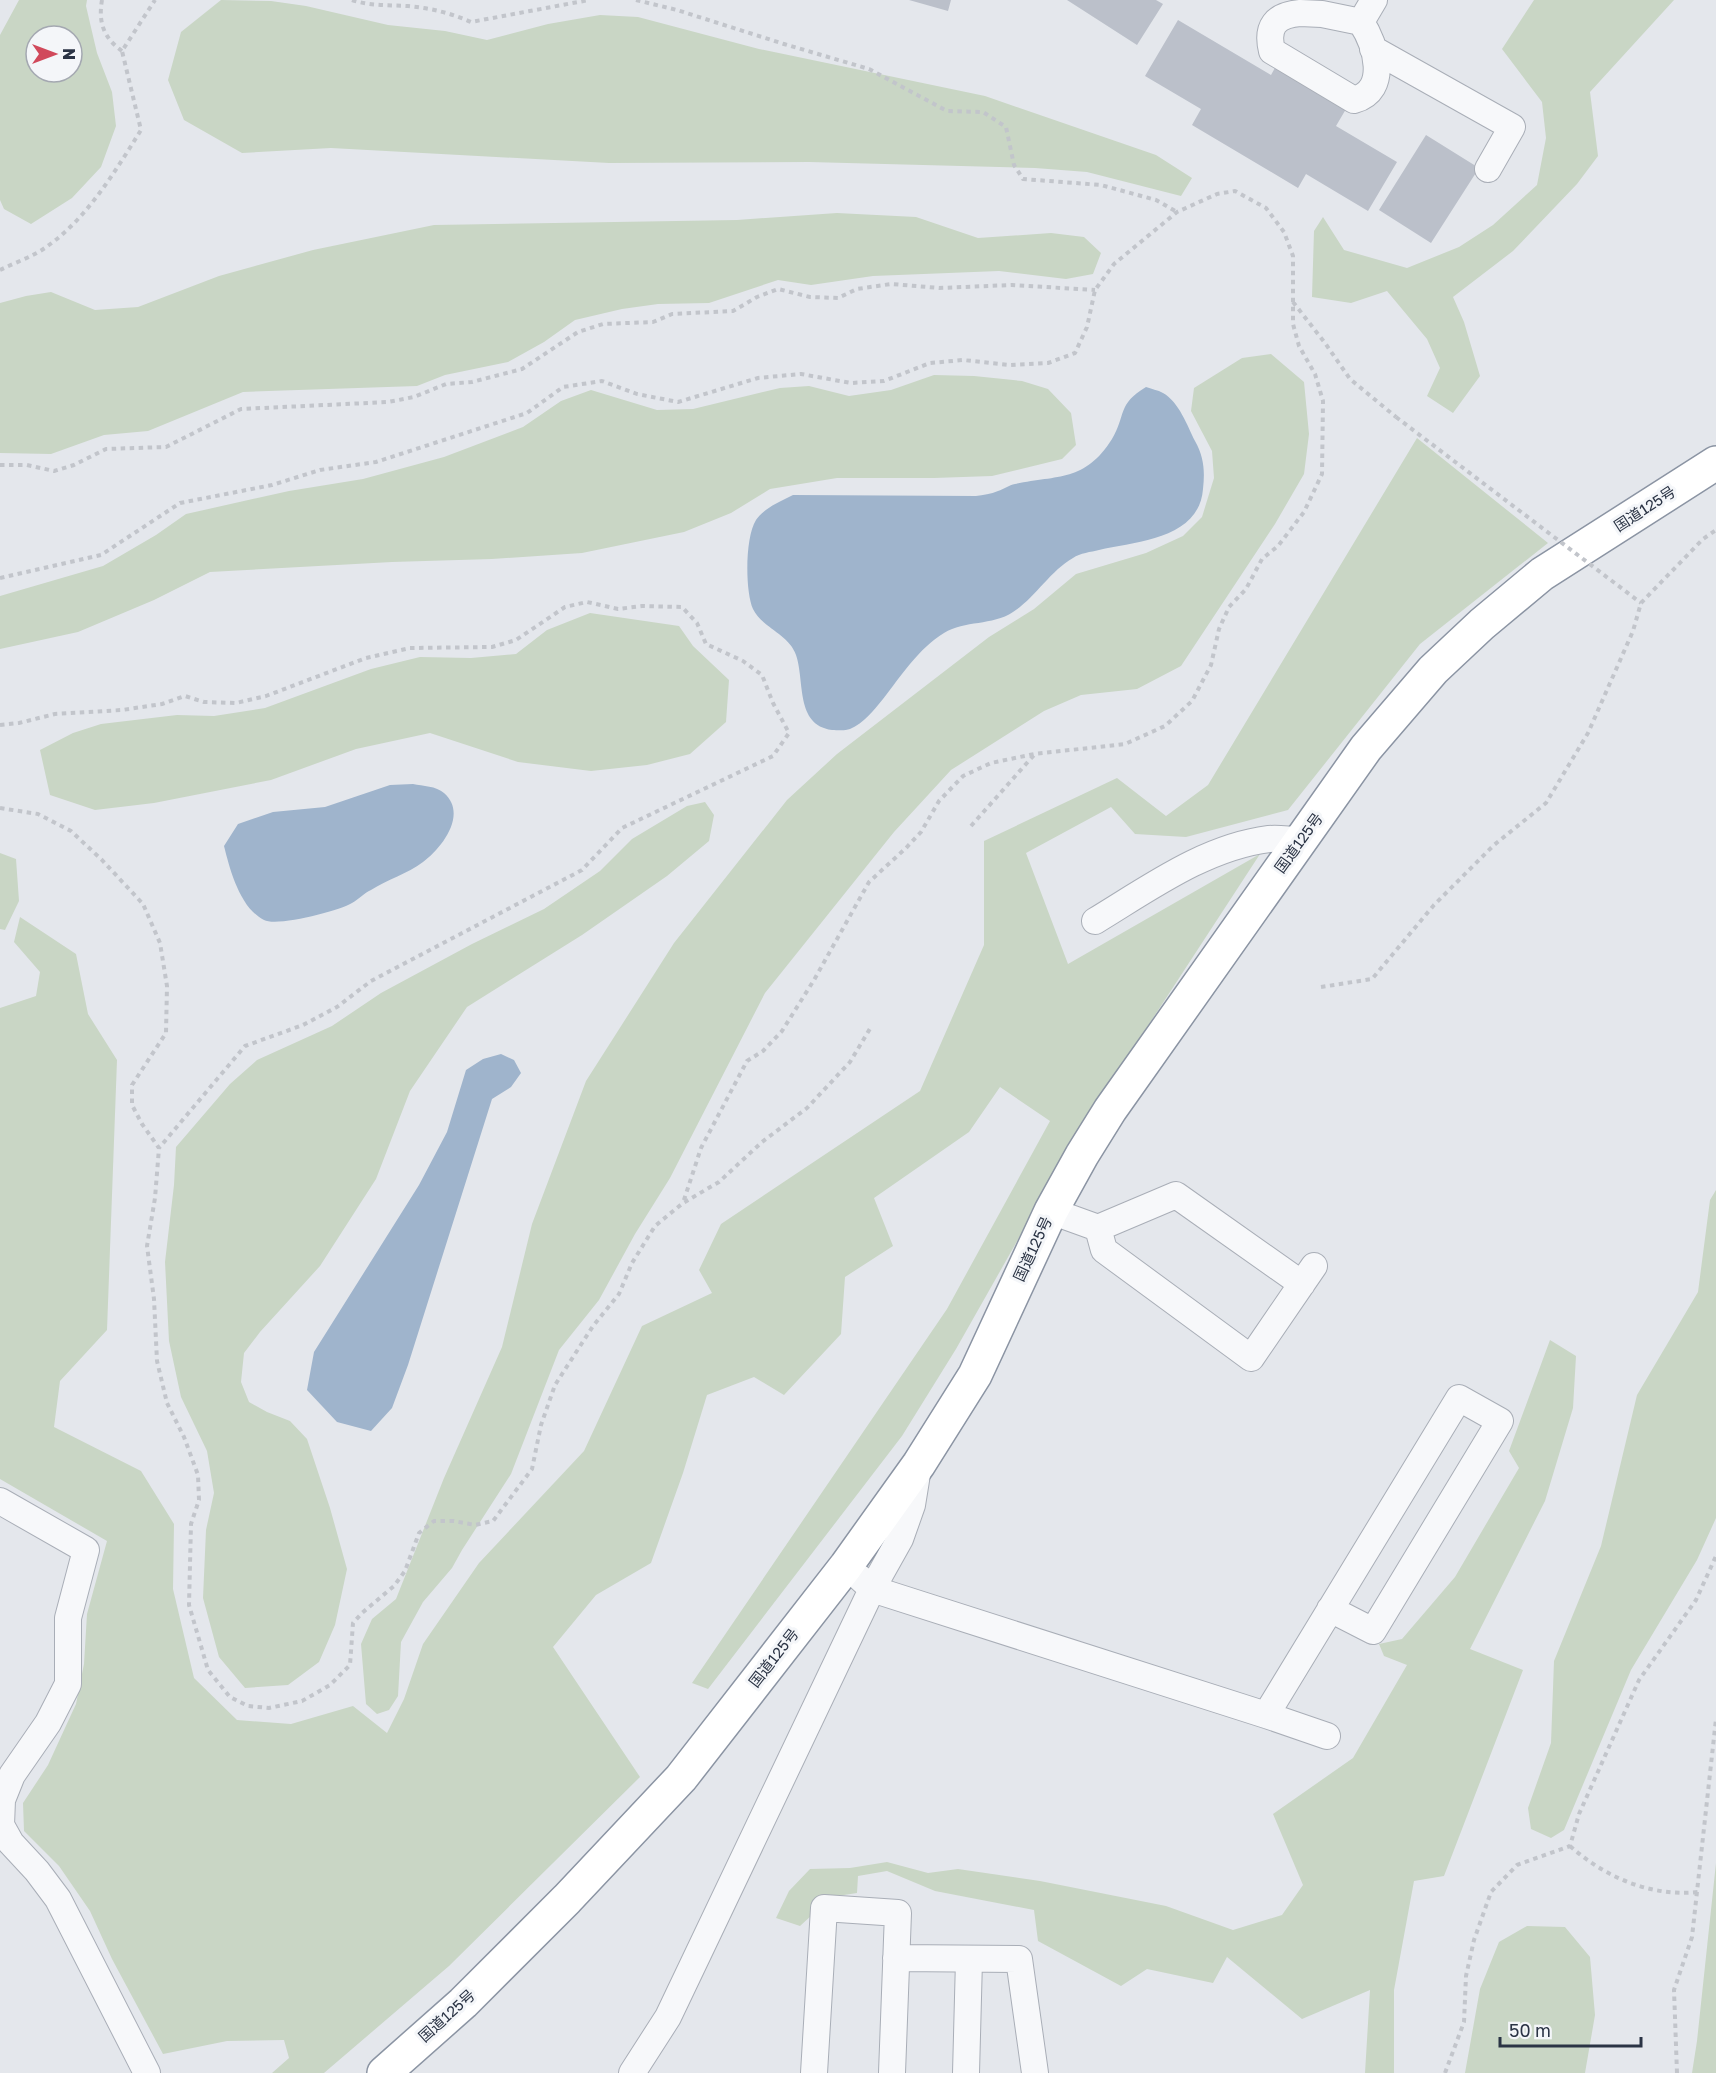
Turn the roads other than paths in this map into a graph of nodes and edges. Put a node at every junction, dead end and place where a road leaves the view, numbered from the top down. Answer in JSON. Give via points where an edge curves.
{"nodes":[{"id":1,"x":1374,"y":0,"type":"edge"},
{"id":2,"x":1312,"y":7,"type":"edge"},
{"id":3,"x":1360,"y":22,"type":"junction"},
{"id":4,"x":1373,"y":49,"type":"junction"},
{"id":5,"x":1488,"y":169,"type":"dead end"},
{"id":6,"x":1716,"y":463,"type":"edge"},
{"id":7,"x":1301,"y":840,"type":"junction"},
{"id":8,"x":1095,"y":921,"type":"dead end"},
{"id":9,"x":1051,"y":1211,"type":"junction"},
{"id":10,"x":1098,"y":1228,"type":"junction"},
{"id":11,"x":919,"y":1464,"type":"junction"},
{"id":12,"x":0,"y":1501,"type":"edge"},
{"id":13,"x":846,"y":1566,"type":"junction"},
{"id":14,"x":872,"y":1589,"type":"junction"},
{"id":15,"x":1330,"y":1609,"type":"junction"},
{"id":16,"x":1266,"y":1715,"type":"junction"},
{"id":17,"x":1327,"y":1737,"type":"dead end"},
{"id":18,"x":896,"y":1958,"type":"junction"},
{"id":19,"x":969,"y":1960,"type":"junction"},
{"id":20,"x":147,"y":2073,"type":"edge"},
{"id":21,"x":384,"y":2073,"type":"edge"},
{"id":22,"x":632,"y":2073,"type":"edge"},
{"id":23,"x":814,"y":2073,"type":"edge"},
{"id":24,"x":892,"y":2073,"type":"edge"},
{"id":25,"x":966,"y":2073,"type":"edge"},
{"id":26,"x":1035,"y":2073,"type":"edge"}],
"edges":[{"from":1,"to":3,"type":"street"},
{"from":2,"to":3,"type":"street"},
{"from":2,"to":4,"type":"street","via":[[1279,19],[1271,27],[1272,51],[1354,100],[1366,97],[1373,87],[1377,74]]},
{"from":3,"to":4,"type":"street"},
{"from":4,"to":5,"type":"street","via":[[1512,127]]},
{"from":6,"to":7,"type":"highway","name":"国道125号","via":[[1542,574],[1482,624],[1433,670],[1366,748]]},
{"from":7,"to":8,"type":"street","via":[[1269,839],[1232,848],[1184,868]]},
{"from":7,"to":9,"type":"highway","name":"国道125号","via":[[1110,1110]]},
{"from":9,"to":10,"type":"street"},
{"from":9,"to":11,"type":"highway","name":"国道125号","via":[[975,1375]]},
{"from":10,"to":10,"type":"street","via":[[1176,1196],[1308,1275],[1251,1358],[1104,1250]]},
{"from":11,"to":13,"type":"highway","name":"国道125号"},
{"from":11,"to":14,"type":"street","via":[[912,1505],[900,1539]]},
{"from":12,"to":20,"type":"street","via":[[86,1550],[68,1618],[68,1684],[48,1723],[12,1775],[2,1800],[1,1825],[10,1844],[58,1899]]},
{"from":13,"to":14,"type":"street"},
{"from":13,"to":21,"type":"highway","name":"国道125号","via":[[681,1778],[551,1916],[463,2003]]},
{"from":14,"to":16,"type":"street"},
{"from":14,"to":22,"type":"street","via":[[669,2017]]},
{"from":15,"to":15,"type":"street","via":[[1459,1398],[1500,1421],[1373,1631]]},
{"from":15,"to":16,"type":"street"},
{"from":16,"to":17,"type":"street"},
{"from":18,"to":19,"type":"street"},
{"from":18,"to":23,"type":"street","via":[[898,1913],[824,1908]]},
{"from":18,"to":24,"type":"street"},
{"from":19,"to":25,"type":"street"},
{"from":19,"to":26,"type":"street","via":[[1019,1959]]}]}
